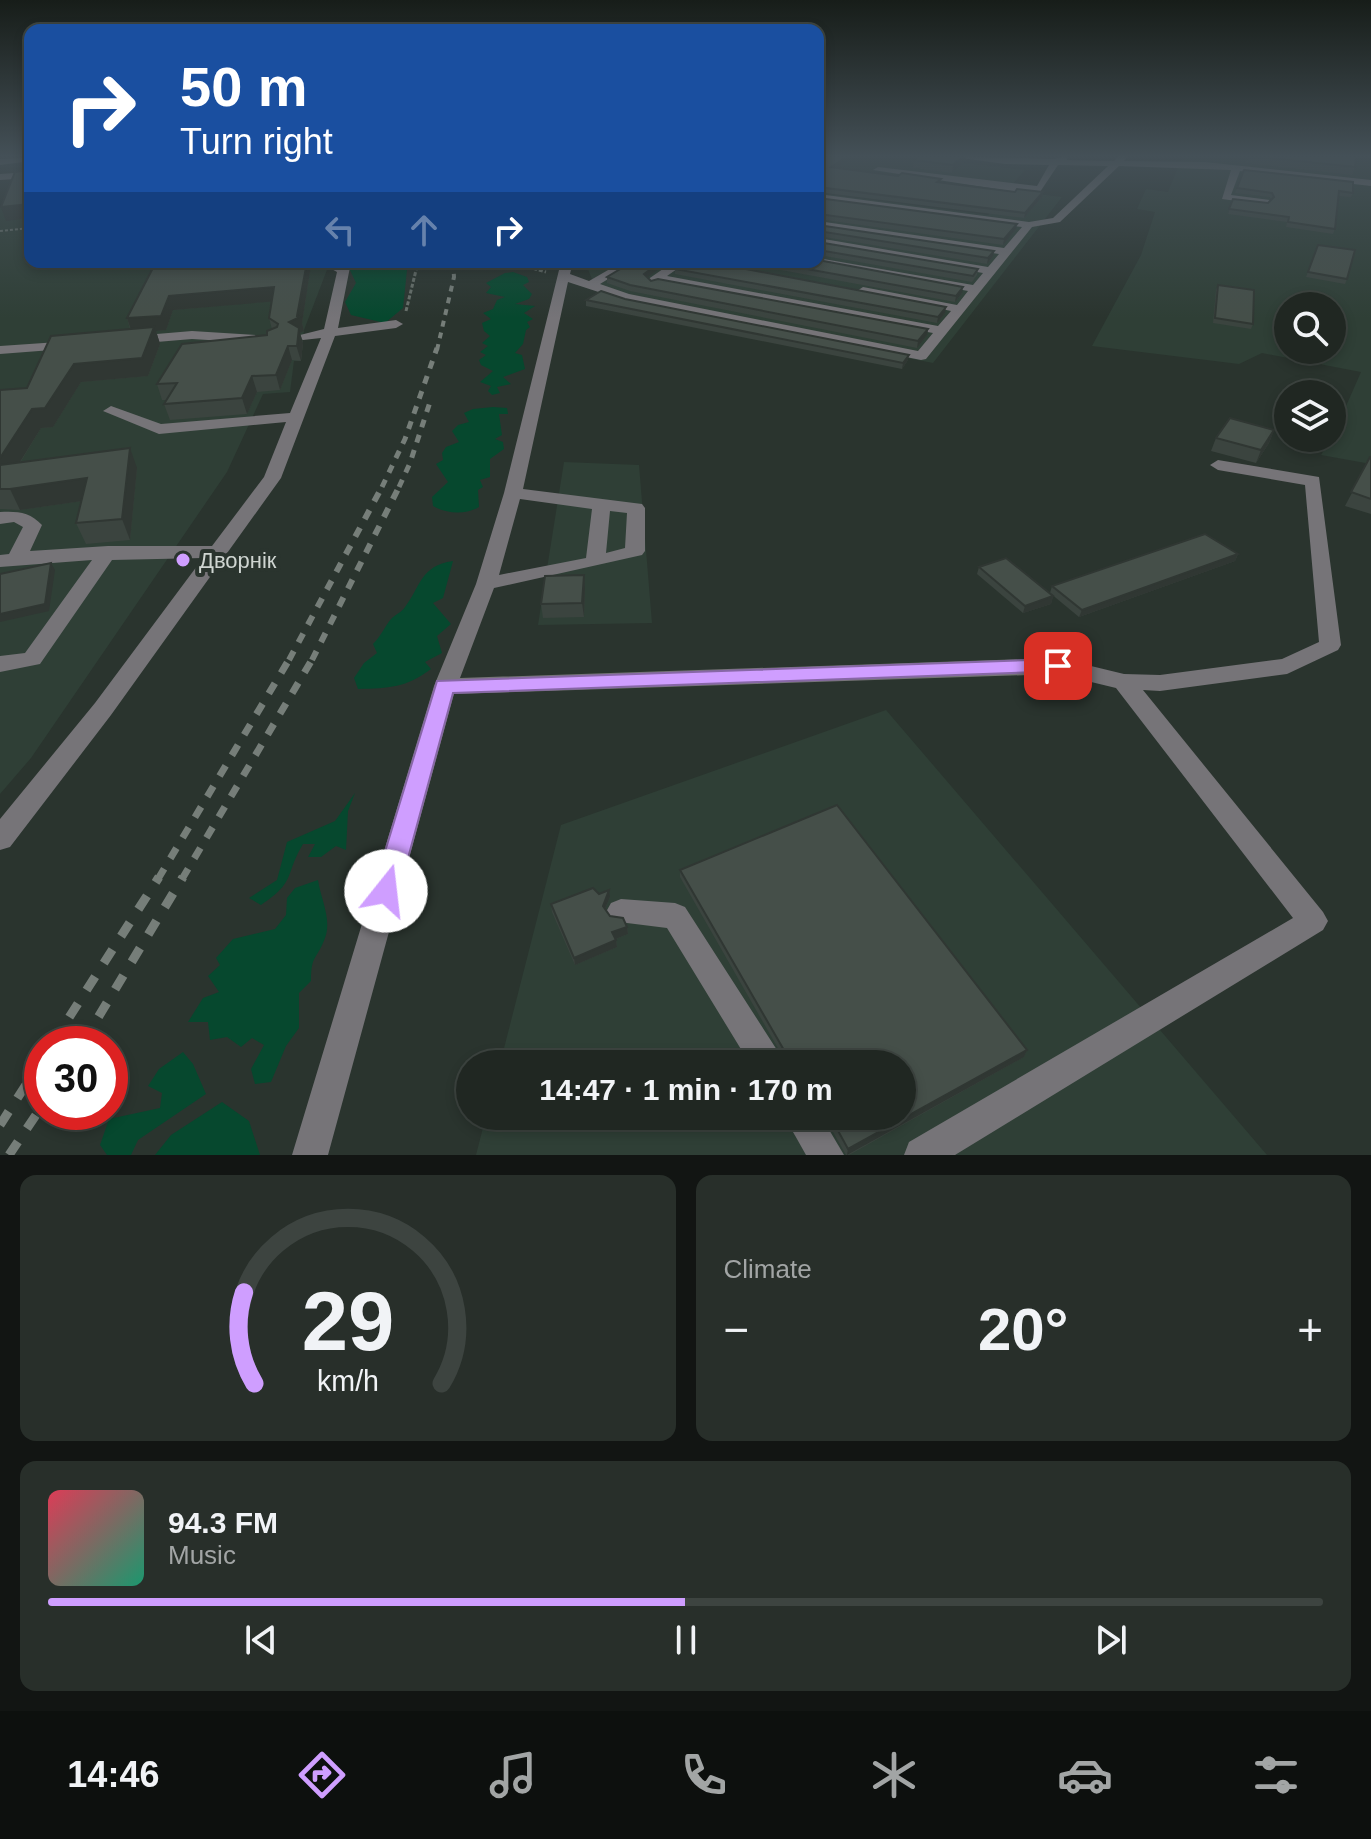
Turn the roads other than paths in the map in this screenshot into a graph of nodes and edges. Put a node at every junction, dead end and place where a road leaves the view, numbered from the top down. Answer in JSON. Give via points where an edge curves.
{"nodes":[{"id":1,"x":837,"y":210,"type":"edge"},
{"id":2,"x":915,"y":210,"type":"edge"},
{"id":3,"x":1067,"y":210,"type":"edge"},
{"id":4,"x":824,"y":225,"type":"edge"},
{"id":5,"x":1029,"y":225,"type":"junction"},
{"id":6,"x":1018,"y":237,"type":"junction"},
{"id":7,"x":824,"y":242,"type":"edge"},
{"id":8,"x":1007,"y":252,"type":"junction"},
{"id":9,"x":824,"y":262,"type":"edge"},
{"id":10,"x":345,"y":268,"type":"edge"},
{"id":11,"x":620,"y":268,"type":"edge"},
{"id":12,"x":672,"y":268,"type":"edge"},
{"id":13,"x":565,"y":269,"type":"edge"},
{"id":14,"x":992,"y":271,"type":"junction"},
{"id":15,"x":657,"y":278,"type":"junction"},
{"id":16,"x":590,"y":285,"type":"junction"},
{"id":17,"x":977,"y":289,"type":"junction"},
{"id":18,"x":853,"y":290,"type":"edge"},
{"id":19,"x":626,"y":297,"type":"junction"},
{"id":20,"x":960,"y":309,"type":"junction"},
{"id":21,"x":396,"y":324,"type":"road end"},
{"id":22,"x":942,"y":331,"type":"junction"},
{"id":23,"x":330,"y":332,"type":"junction"},
{"id":24,"x":303,"y":336,"type":"edge"},
{"id":25,"x":272,"y":339,"type":"edge"},
{"id":26,"x":118,"y":341,"type":"edge"},
{"id":27,"x":89,"y":343,"type":"edge"},
{"id":28,"x":0,"y":350,"type":"edge"},
{"id":29,"x":111,"y":411,"type":"dead end"},
{"id":30,"x":295,"y":417,"type":"junction"},
{"id":31,"x":1218,"y":465,"type":"dead end"},
{"id":32,"x":513,"y":493,"type":"junction"},
{"id":33,"x":602,"y":505,"type":"junction"},
{"id":34,"x":0,"y":518,"type":"edge"},
{"id":35,"x":108,"y":552,"type":"junction"},
{"id":36,"x":216,"y":552,"type":"junction"},
{"id":37,"x":9,"y":559,"type":"edge"},
{"id":38,"x":595,"y":562,"type":"junction"},
{"id":39,"x":486,"y":584,"type":"junction"},
{"id":40,"x":0,"y":664,"type":"edge"},
{"id":41,"x":1124,"y":682,"type":"junction"},
{"id":42,"x":445,"y":686,"type":"junction"},
{"id":43,"x":0,"y":839,"type":"edge"},
{"id":44,"x":621,"y":912,"type":"dead end"},
{"id":45,"x":760,"y":1050,"type":"edge"},
{"id":46,"x":810,"y":1130,"type":"edge"},
{"id":47,"x":310,"y":1155,"type":"edge"},
{"id":48,"x":826,"y":1155,"type":"edge"},
{"id":49,"x":922,"y":1155,"type":"edge"}],
"edges":[{"from":1,"to":6,"type":"street"},
{"from":2,"to":5,"type":"street"},
{"from":3,"to":5,"type":"street","via":[[1056,220]]},
{"from":4,"to":8,"type":"street"},
{"from":5,"to":6,"type":"street"},
{"from":6,"to":8,"type":"street"},
{"from":7,"to":14,"type":"street"},
{"from":8,"to":14,"type":"street"},
{"from":9,"to":17,"type":"street"},
{"from":10,"to":23,"type":"street"},
{"from":11,"to":16,"type":"street"},
{"from":12,"to":15,"type":"street"},
{"from":13,"to":16,"type":"street"},
{"from":13,"to":32,"type":"street"},
{"from":14,"to":17,"type":"street"},
{"from":15,"to":19,"type":"street"},
{"from":15,"to":22,"type":"street"},
{"from":16,"to":19,"type":"street"},
{"from":17,"to":20,"type":"street"},
{"from":18,"to":20,"type":"street"},
{"from":19,"to":22,"type":"street","via":[[921,356]]},
{"from":20,"to":22,"type":"street"},
{"from":21,"to":23,"type":"street"},
{"from":23,"to":24,"type":"street"},
{"from":23,"to":30,"type":"street"},
{"from":25,"to":26,"type":"street","via":[[192,335]]},
{"from":27,"to":28,"type":"street"},
{"from":29,"to":30,"type":"street","via":[[159,429]]},
{"from":30,"to":36,"type":"street","via":[[272,478]]},
{"from":31,"to":41,"type":"street","via":[[1313,481],[1330,645],[1287,666],[1160,683]]},
{"from":32,"to":33,"type":"street"},
{"from":32,"to":39,"type":"street"},
{"from":33,"to":38,"type":"street"},
{"from":33,"to":38,"type":"street","via":[[636,508],[635,551]]},
{"from":34,"to":37,"type":"street","via":[[17,516],[33,525]]},
{"from":35,"to":36,"type":"street"},
{"from":35,"to":37,"type":"street"},
{"from":35,"to":40,"type":"street","via":[[32,659]]},
{"from":36,"to":43,"type":"street","via":[[103,709]]},
{"from":38,"to":39,"type":"street"},
{"from":39,"to":42,"type":"street"},
{"from":41,"to":42,"type":"street","via":[[1058,666]]},
{"from":41,"to":49,"type":"street","via":[[1313,921]]},
{"from":42,"to":47,"type":"street"},
{"from":44,"to":45,"type":"street","via":[[675,916]]},
{"from":46,"to":48,"type":"street"}]}
